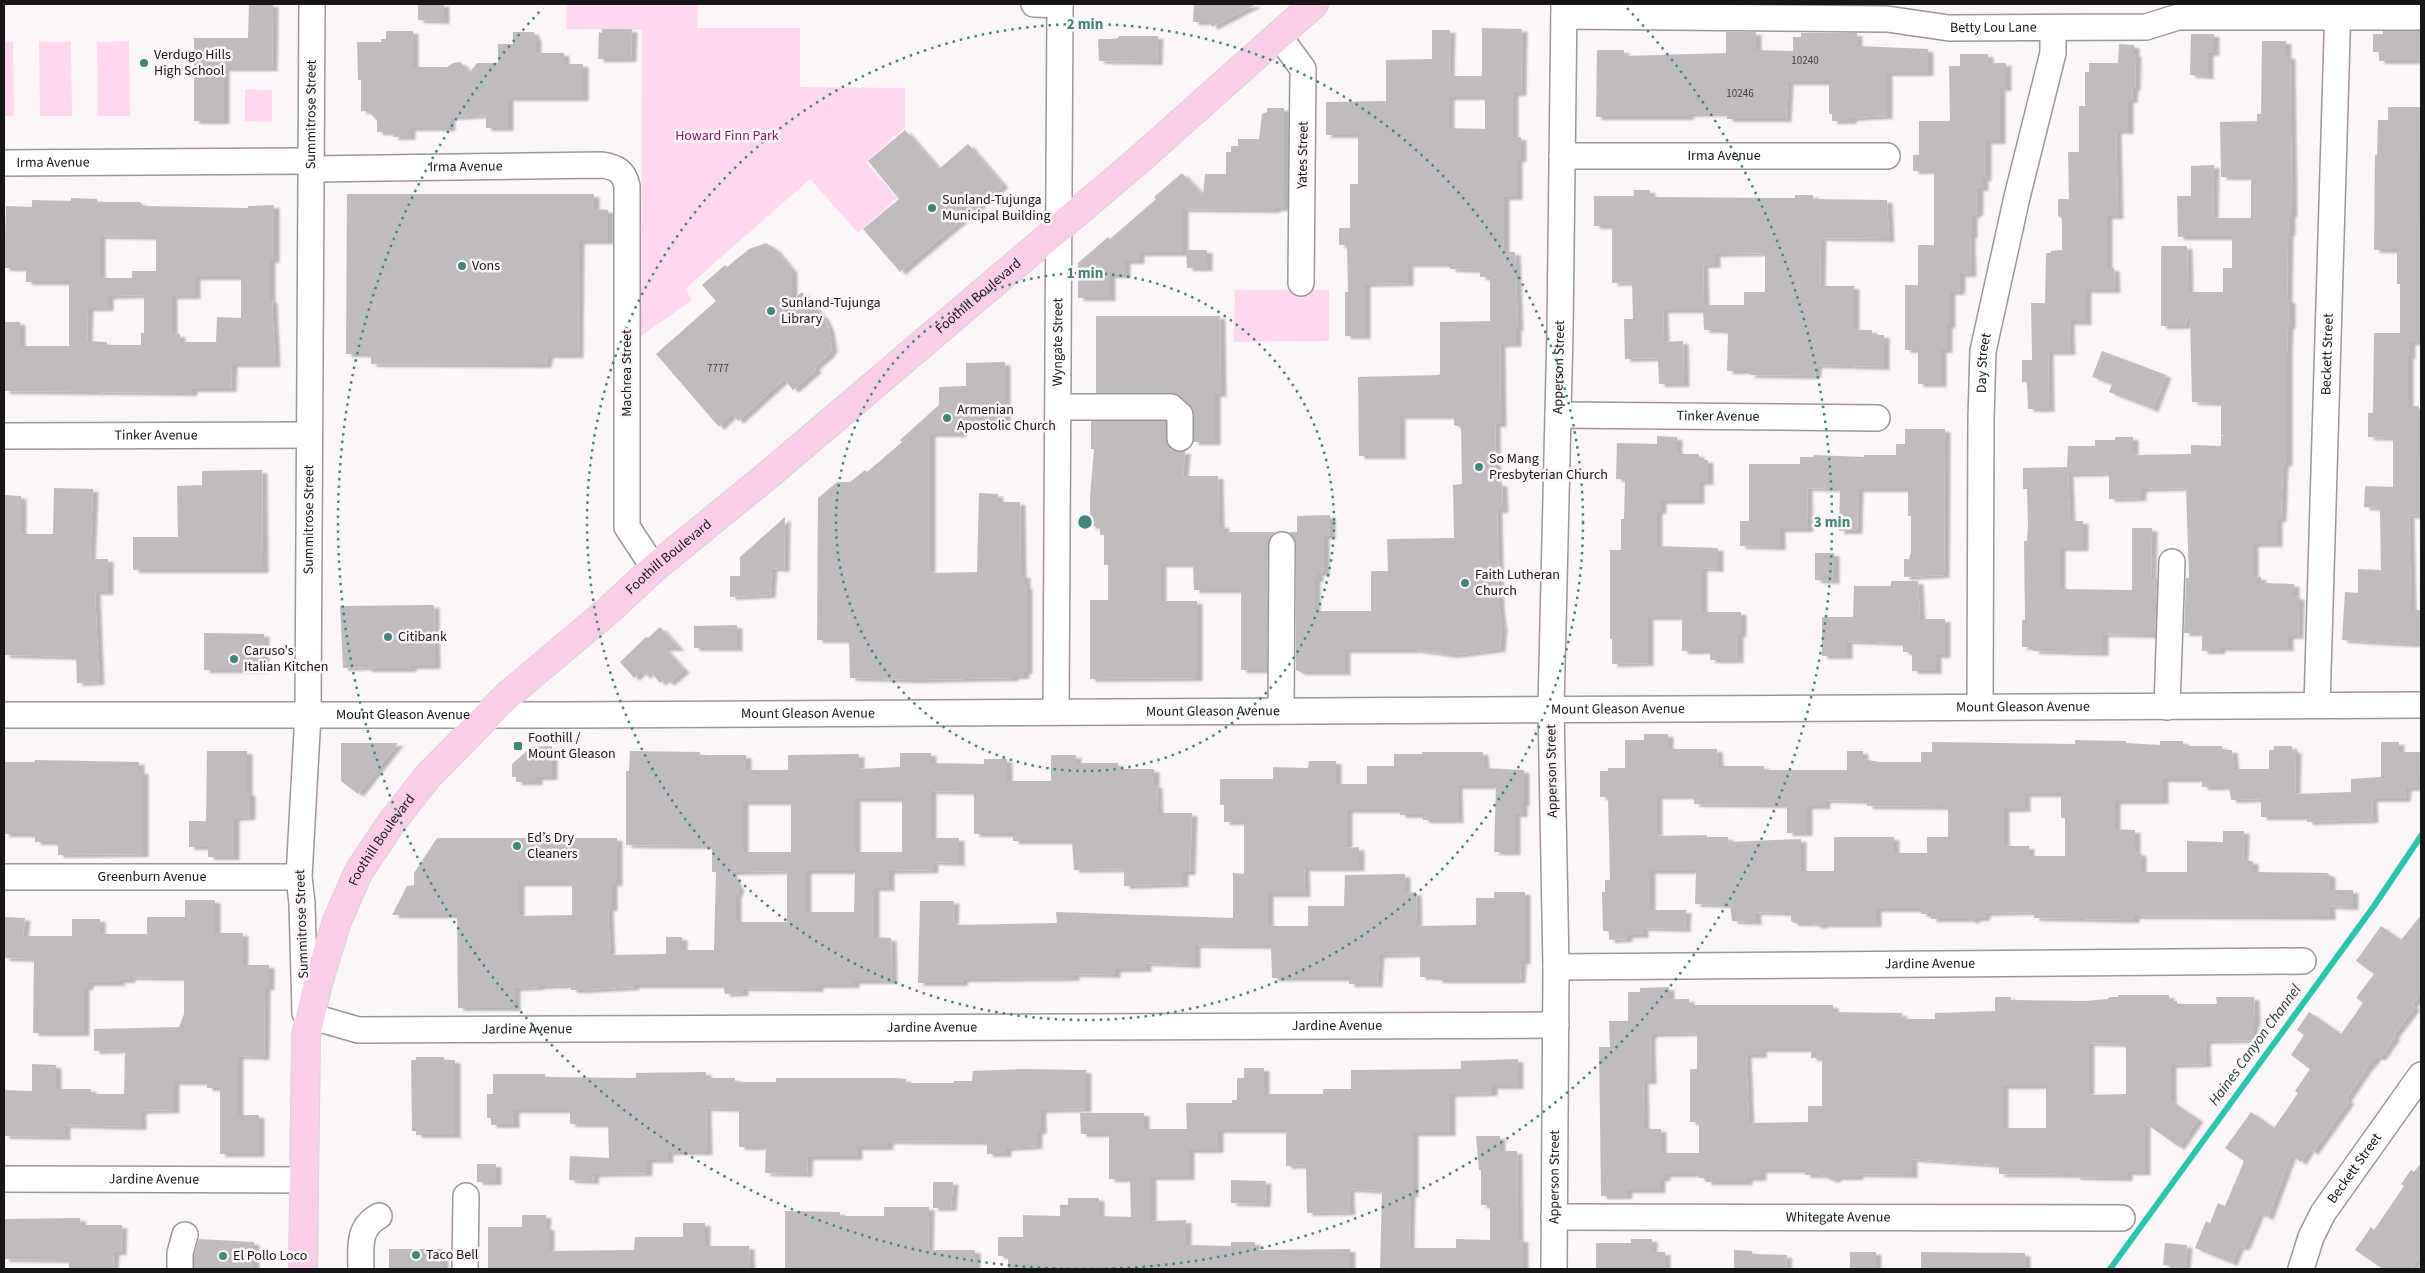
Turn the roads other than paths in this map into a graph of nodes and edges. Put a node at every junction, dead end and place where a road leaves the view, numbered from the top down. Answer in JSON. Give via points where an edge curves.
{"nodes":[{"id":1,"x":312,"y":4,"type":"edge"},
{"id":2,"x":1034,"y":4,"type":"edge"},
{"id":3,"x":1060,"y":4,"type":"edge"},
{"id":4,"x":1314,"y":4,"type":"edge"},
{"id":5,"x":1564,"y":10,"type":"edge"},
{"id":6,"x":2338,"y":10,"type":"edge"},
{"id":7,"x":2421,"y":17,"type":"edge"},
{"id":8,"x":2053,"y":28,"type":"junction"},
{"id":9,"x":1279,"y":36,"type":"junction"},
{"id":10,"x":1562,"y":156,"type":"junction"},
{"id":11,"x":1886,"y":156,"type":"dead end"},
{"id":12,"x":4,"y":163,"type":"edge"},
{"id":13,"x":311,"y":165,"type":"junction"},
{"id":14,"x":620,"y":171,"type":"joint"},
{"id":15,"x":1060,"y":226,"type":"junction"},
{"id":16,"x":1301,"y":283,"type":"dead end"},
{"id":17,"x":1058,"y":407,"type":"junction"},
{"id":18,"x":1558,"y":415,"type":"junction"},
{"id":19,"x":1877,"y":418,"type":"dead end"},
{"id":20,"x":4,"y":436,"type":"edge"},
{"id":21,"x":309,"y":436,"type":"junction"},
{"id":22,"x":1180,"y":438,"type":"dead end"},
{"id":23,"x":1282,"y":545,"type":"dead end"},
{"id":24,"x":2172,"y":562,"type":"dead end"},
{"id":25,"x":654,"y":568,"type":"junction"},
{"id":26,"x":2317,"y":705,"type":"junction"},
{"id":27,"x":2421,"y":705,"type":"edge"},
{"id":28,"x":1980,"y":707,"type":"junction"},
{"id":29,"x":2167,"y":707,"type":"junction"},
{"id":30,"x":1551,"y":708,"type":"junction"},
{"id":31,"x":1281,"y":710,"type":"junction"},
{"id":32,"x":1056,"y":712,"type":"junction"},
{"id":33,"x":308,"y":714,"type":"junction"},
{"id":34,"x":4,"y":715,"type":"edge"},
{"id":35,"x":487,"y":715,"type":"junction"},
{"id":36,"x":4,"y":877,"type":"edge"},
{"id":37,"x":299,"y":877,"type":"junction"},
{"id":38,"x":2303,"y":961,"type":"dead end"},
{"id":39,"x":1556,"y":967,"type":"junction"},
{"id":40,"x":1556,"y":1024,"type":"junction"},
{"id":41,"x":308,"y":1026,"type":"junction"},
{"id":42,"x":2421,"y":1075,"type":"edge"},
{"id":43,"x":4,"y":1179,"type":"edge"},
{"id":44,"x":303,"y":1180,"type":"junction"},
{"id":45,"x":466,"y":1196,"type":"dead end"},
{"id":46,"x":379,"y":1216,"type":"dead end"},
{"id":47,"x":1554,"y":1217,"type":"junction"},
{"id":48,"x":2122,"y":1218,"type":"dead end"},
{"id":49,"x":185,"y":1235,"type":"dead end"},
{"id":50,"x":180,"y":1269,"type":"edge"},
{"id":51,"x":303,"y":1269,"type":"edge"},
{"id":52,"x":362,"y":1269,"type":"edge"},
{"id":53,"x":465,"y":1269,"type":"edge"},
{"id":54,"x":1554,"y":1269,"type":"edge"},
{"id":55,"x":2301,"y":1269,"type":"edge"}],
"edges":[{"from":1,"to":13,"type":"street","name":"Summitrose Street"},
{"from":2,"to":3,"type":"street"},
{"from":3,"to":15,"type":"street","name":"Wyngate Street"},
{"from":4,"to":9,"type":"main road","name":"Foothill Boulevard"},
{"from":5,"to":8,"type":"street","name":"Betty Lou Lane","via":[[1887,19],[1949,28]]},
{"from":5,"to":10,"type":"street","name":"Apperson Street"},
{"from":6,"to":7,"type":"street","name":"Betty Lou Lane"},
{"from":6,"to":8,"type":"street","name":"Betty Lou Lane","via":[[2178,17],[2146,27]]},
{"from":6,"to":26,"type":"street","name":"Beckett Street"},
{"from":8,"to":28,"type":"street","name":"Day Street","via":[[2053,52],[1983,351]]},
{"from":9,"to":15,"type":"main road","name":"Foothill Boulevard"},
{"from":9,"to":16,"type":"street","name":"Yates Street","via":[[1303,70]]},
{"from":10,"to":11,"type":"street","name":"Irma Avenue"},
{"from":10,"to":18,"type":"street","name":"Apperson Street"},
{"from":12,"to":13,"type":"street","name":"Irma Avenue"},
{"from":13,"to":14,"type":"street","name":"Irma Avenue","via":[[602,165]]},
{"from":13,"to":21,"type":"street","name":"Summitrose Street"},
{"from":14,"to":25,"type":"street","name":"Machrea Street","via":[[626,186],[626,527]]},
{"from":15,"to":17,"type":"street","name":"Wyngate Street"},
{"from":15,"to":25,"type":"main road","name":"Foothill Boulevard"},
{"from":17,"to":22,"type":"street","via":[[1171,407],[1180,415]]},
{"from":17,"to":32,"type":"street","name":"Wyngate Street"},
{"from":18,"to":19,"type":"street","name":"Tinker Avenue"},
{"from":18,"to":30,"type":"street","name":"Apperson Street"},
{"from":20,"to":21,"type":"street","name":"Tinker Avenue"},
{"from":21,"to":33,"type":"street","name":"Summitrose Street"},
{"from":23,"to":31,"type":"street"},
{"from":24,"to":29,"type":"street"},
{"from":25,"to":35,"type":"main road","name":"Foothill Boulevard"},
{"from":26,"to":27,"type":"street","name":"Mount Gleason Avenue"},
{"from":26,"to":29,"type":"street","name":"Mount Gleason Avenue"},
{"from":28,"to":29,"type":"street","name":"Mount Gleason Avenue"},
{"from":28,"to":30,"type":"street","name":"Mount Gleason Avenue"},
{"from":30,"to":31,"type":"street","name":"Mount Gleason Avenue"},
{"from":30,"to":39,"type":"street","name":"Apperson Street"},
{"from":31,"to":32,"type":"street","name":"Mount Gleason Avenue"},
{"from":32,"to":35,"type":"street","name":"Mount Gleason Avenue"},
{"from":33,"to":34,"type":"street","name":"Mount Gleason Avenue"},
{"from":33,"to":35,"type":"street","name":"Mount Gleason Avenue"},
{"from":33,"to":37,"type":"street","name":"Summitrose Street"},
{"from":35,"to":41,"type":"main road","name":"Foothill Boulevard","via":[[428,776],[359,871],[328,947]]},
{"from":36,"to":37,"type":"street","name":"Greenburn Avenue"},
{"from":37,"to":41,"type":"street","name":"Summitrose Street"},
{"from":38,"to":39,"type":"street","name":"Jardine Avenue"},
{"from":39,"to":40,"type":"street","name":"Apperson Street"},
{"from":40,"to":41,"type":"street","name":"Jardine Avenue","via":[[358,1030]]},
{"from":40,"to":47,"type":"street","name":"Apperson Street"},
{"from":41,"to":44,"type":"main road","name":"Foothill Boulevard"},
{"from":42,"to":55,"type":"street","name":"Beckett Street","via":[[2323,1212]]},
{"from":43,"to":44,"type":"street","name":"Jardine Avenue"},
{"from":44,"to":51,"type":"main road","name":"Foothill Boulevard"},
{"from":45,"to":53,"type":"street"},
{"from":46,"to":52,"type":"street","via":[[369,1221],[363,1232]]},
{"from":47,"to":48,"type":"street","name":"Whitegate Avenue"},
{"from":47,"to":54,"type":"street","name":"Apperson Street"},
{"from":49,"to":50,"type":"street"}]}
